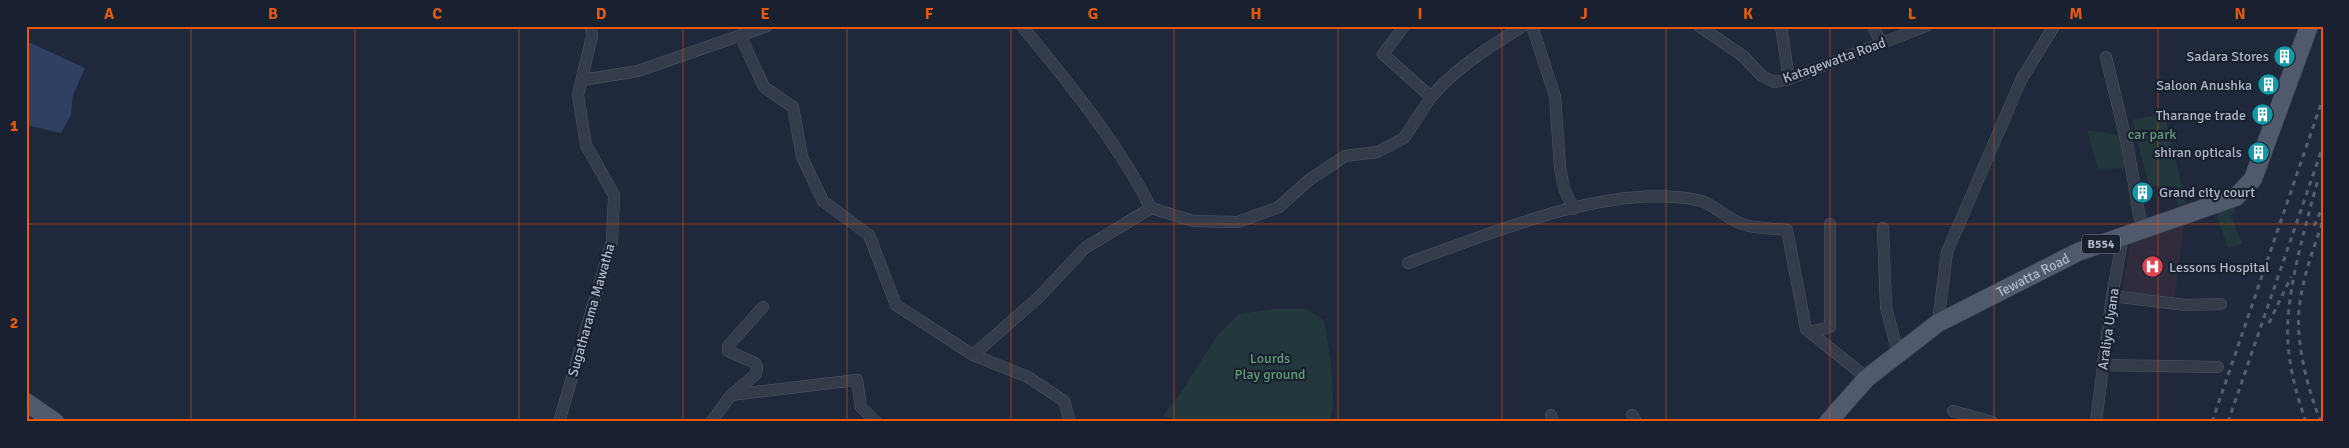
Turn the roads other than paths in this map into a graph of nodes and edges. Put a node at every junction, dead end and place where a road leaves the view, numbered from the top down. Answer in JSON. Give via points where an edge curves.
{"nodes":[{"id":1,"x":591,"y":26,"type":"edge"},
{"id":2,"x":767,"y":26,"type":"edge"},
{"id":3,"x":1022,"y":26,"type":"edge"},
{"id":4,"x":1404,"y":26,"type":"edge"},
{"id":5,"x":1523,"y":26,"type":"edge"},
{"id":6,"x":1532,"y":26,"type":"edge"},
{"id":7,"x":1699,"y":26,"type":"edge"},
{"id":8,"x":1781,"y":26,"type":"edge"},
{"id":9,"x":1873,"y":26,"type":"edge"},
{"id":10,"x":1926,"y":26,"type":"edge"},
{"id":11,"x":2054,"y":26,"type":"edge"},
{"id":12,"x":2308,"y":26,"type":"edge"},
{"id":13,"x":741,"y":37,"type":"junction"},
{"id":14,"x":1881,"y":44,"type":"junction"},
{"id":15,"x":2106,"y":57,"type":"dead end"},
{"id":16,"x":582,"y":80,"type":"junction"},
{"id":17,"x":1789,"y":80,"type":"junction"},
{"id":18,"x":1431,"y":97,"type":"junction"},
{"id":19,"x":1151,"y":208,"type":"junction"},
{"id":20,"x":1573,"y":209,"type":"junction"},
{"id":21,"x":1830,"y":224,"type":"dead end"},
{"id":22,"x":1883,"y":228,"type":"dead end"},
{"id":23,"x":2142,"y":230,"type":"junction"},
{"id":24,"x":2123,"y":236,"type":"junction"},
{"id":25,"x":1408,"y":263,"type":"dead end"},
{"id":26,"x":2112,"y":296,"type":"junction"},
{"id":27,"x":2221,"y":304,"type":"dead end"},
{"id":28,"x":763,"y":308,"type":"dead end"},
{"id":29,"x":1938,"y":323,"type":"junction"},
{"id":30,"x":1809,"y":332,"type":"junction"},
{"id":31,"x":973,"y":354,"type":"junction"},
{"id":32,"x":1898,"y":354,"type":"junction"},
{"id":33,"x":2102,"y":365,"type":"junction"},
{"id":34,"x":2218,"y":367,"type":"dead end"},
{"id":35,"x":1867,"y":378,"type":"junction"},
{"id":36,"x":731,"y":395,"type":"junction"},
{"id":37,"x":26,"y":402,"type":"edge"},
{"id":38,"x":1953,"y":411,"type":"dead end"},
{"id":39,"x":55,"y":422,"type":"edge"},
{"id":40,"x":559,"y":422,"type":"edge"},
{"id":41,"x":711,"y":422,"type":"edge"},
{"id":42,"x":876,"y":422,"type":"edge"},
{"id":43,"x":1070,"y":422,"type":"edge"},
{"id":44,"x":1828,"y":422,"type":"edge"},
{"id":45,"x":1992,"y":422,"type":"edge"},
{"id":46,"x":2096,"y":422,"type":"edge"}],
"edges":[{"from":1,"to":16,"type":"street","name":"Sugatharama Mawatha","via":[[592,36]]},
{"from":2,"to":13,"type":"street"},
{"from":3,"to":19,"type":"street","via":[[1066,79],[1129,168]]},
{"from":4,"to":18,"type":"street","via":[[1383,54]]},
{"from":5,"to":18,"type":"street","via":[[1448,77]]},
{"from":6,"to":20,"type":"street","via":[[1555,96],[1560,168]]},
{"from":7,"to":17,"type":"street","name":"Katagewatta Road","via":[[1743,56],[1762,76],[1774,82]]},
{"from":8,"to":17,"type":"street"},
{"from":9,"to":14,"type":"street"},
{"from":10,"to":14,"type":"street","name":"Katagewatta Road"},
{"from":11,"to":29,"type":"street","via":[[2021,80],[1947,252]]},
{"from":12,"to":23,"type":"main road","name":"Tewatta Road","number":"B554","via":[[2253,179],[2236,197]]},
{"from":13,"to":16,"type":"street","via":[[638,71]]},
{"from":13,"to":31,"type":"street","via":[[764,87],[793,107],[802,156],[823,201],[869,235],[896,305]]},
{"from":14,"to":17,"type":"street","name":"Katagewatta Road"},
{"from":15,"to":23,"type":"street","via":[[2128,148]]},
{"from":16,"to":40,"type":"street","name":"Sugatharama Mawatha","via":[[578,95],[586,144],[614,195],[612,240]]},
{"from":18,"to":19,"type":"street","via":[[1404,138],[1376,152],[1345,156],[1309,180],[1279,207],[1238,222],[1192,221]]},
{"from":19,"to":31,"type":"street","via":[[1085,248],[1039,297]]},
{"from":20,"to":25,"type":"street"},
{"from":20,"to":30,"type":"street","via":[[1620,198],[1675,197],[1705,202],[1744,225],[1787,230]]},
{"from":21,"to":30,"type":"street","via":[[1830,327]]},
{"from":22,"to":32,"type":"street","via":[[1886,307]]},
{"from":23,"to":24,"type":"main road","name":"Tewatta Road","number":"B554"},
{"from":24,"to":26,"type":"street","name":"Araliya Uyana"},
{"from":24,"to":29,"type":"main road","name":"Tewatta Road","number":"B554","via":[[2078,252]]},
{"from":26,"to":27,"type":"street","via":[[2185,305]]},
{"from":26,"to":33,"type":"street","name":"Araliya Uyana"},
{"from":28,"to":36,"type":"street","via":[[728,346],[728,350],[757,367],[756,374]]},
{"from":29,"to":32,"type":"main road","name":"Tewatta Road","number":"B554"},
{"from":30,"to":35,"type":"street"},
{"from":31,"to":43,"type":"street","via":[[1028,377],[1064,401]]},
{"from":32,"to":35,"type":"main road","name":"Tewatta Road","number":"B554"},
{"from":33,"to":34,"type":"street"},
{"from":33,"to":46,"type":"street","name":"Araliya Uyana"},
{"from":35,"to":44,"type":"main road","name":"Tewatta Road","number":"B554"},
{"from":36,"to":41,"type":"street"},
{"from":36,"to":42,"type":"street","via":[[857,380],[861,407]]},
{"from":37,"to":39,"type":"main road"},
{"from":38,"to":45,"type":"street"}]}
